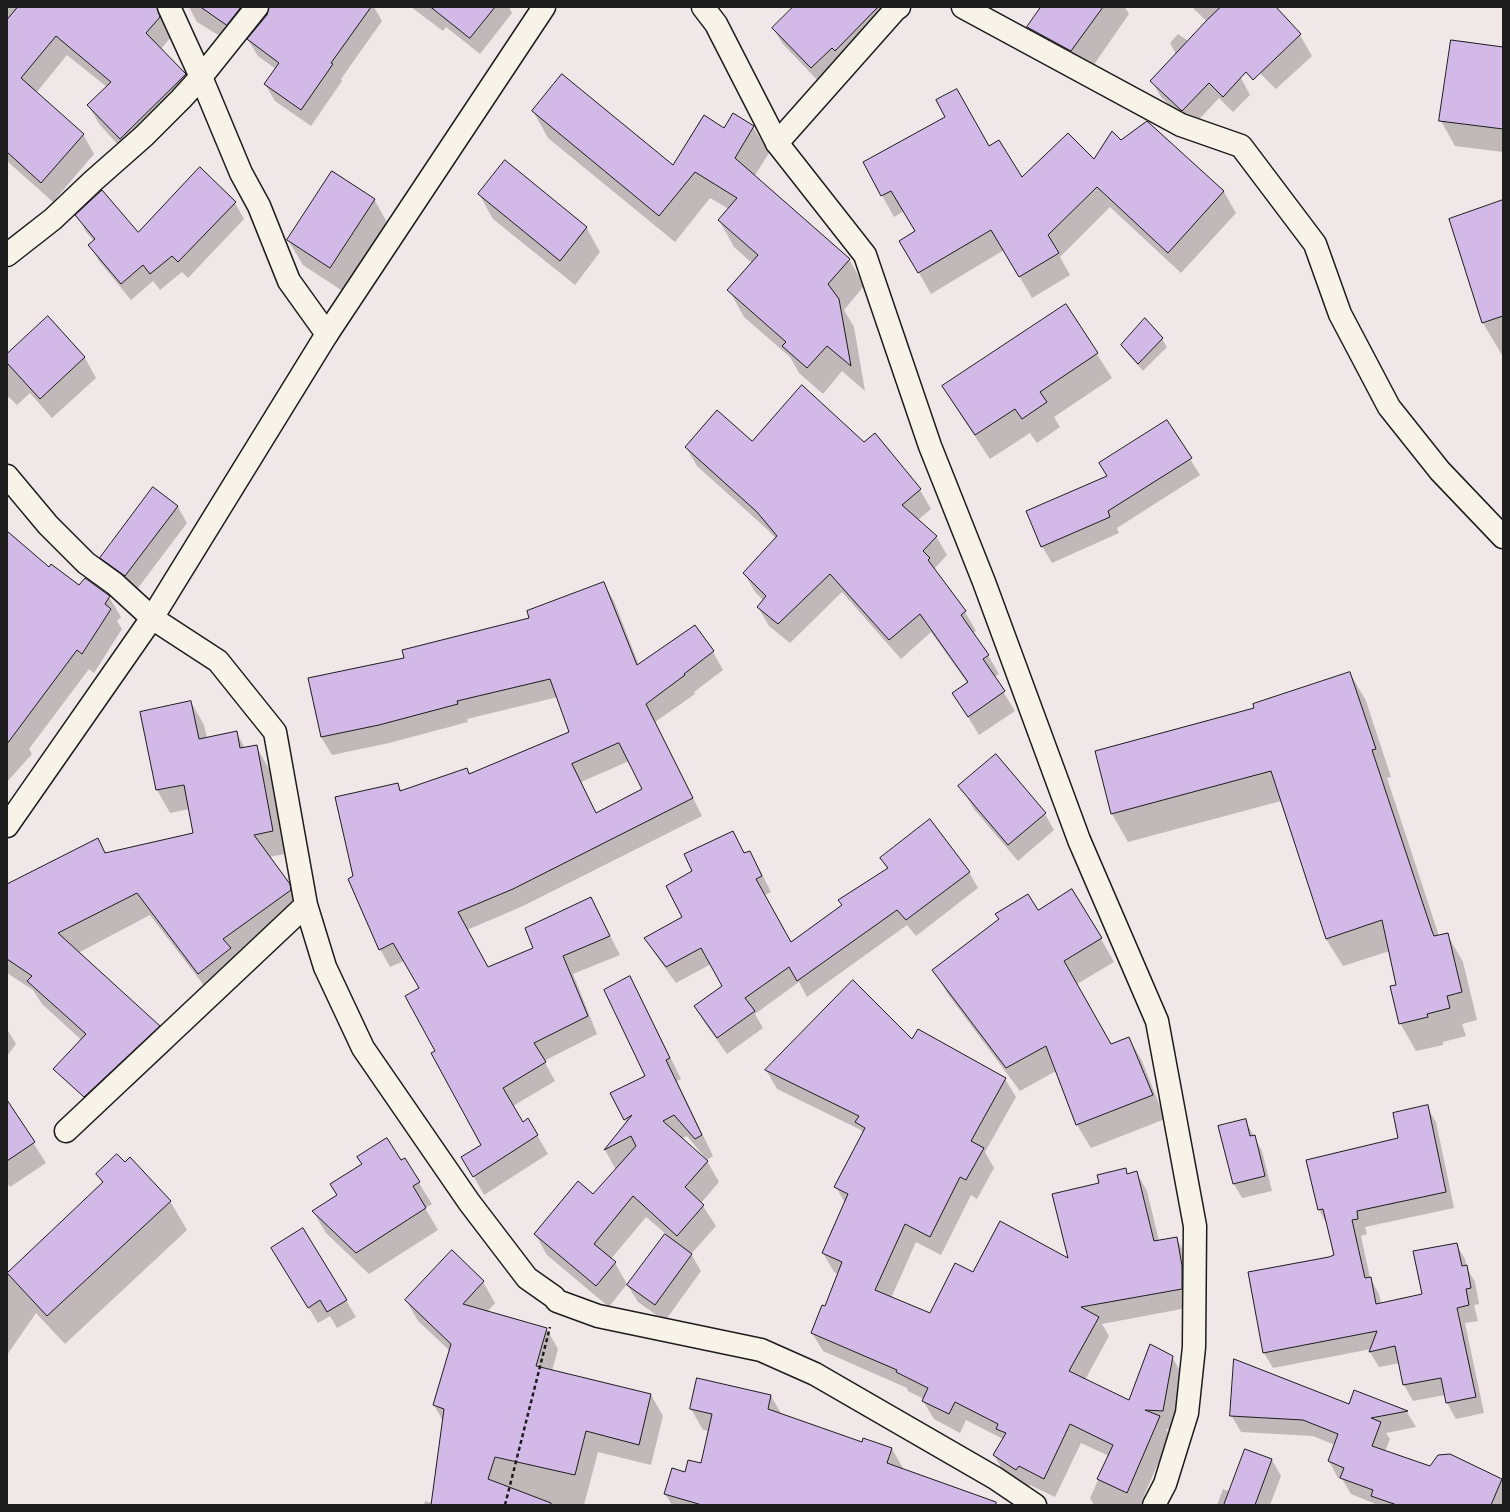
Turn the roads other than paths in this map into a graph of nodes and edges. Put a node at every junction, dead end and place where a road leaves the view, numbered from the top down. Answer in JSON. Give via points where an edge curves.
{"nodes":[{"id":1,"x":168,"y":7,"type":"edge"},
{"id":2,"x":257,"y":7,"type":"edge"},
{"id":3,"x":544,"y":7,"type":"edge"},
{"id":4,"x":703,"y":7,"type":"edge"},
{"id":5,"x":900,"y":7,"type":"edge"},
{"id":6,"x":963,"y":7,"type":"edge"},
{"id":7,"x":201,"y":77,"type":"junction"},
{"id":8,"x":777,"y":143,"type":"junction"},
{"id":9,"x":7,"y":255,"type":"edge"},
{"id":10,"x":327,"y":334,"type":"junction"},
{"id":11,"x":7,"y":476,"type":"edge"},
{"id":12,"x":1503,"y":537,"type":"edge"},
{"id":13,"x":152,"y":618,"type":"junction"},
{"id":14,"x":7,"y":826,"type":"edge"},
{"id":15,"x":306,"y":905,"type":"junction"},
{"id":16,"x":66,"y":1131,"type":"dead end"},
{"id":17,"x":1035,"y":1505,"type":"edge"},
{"id":18,"x":1154,"y":1505,"type":"edge"}],
"edges":[{"from":1,"to":7,"type":"street"},
{"from":2,"to":7,"type":"street"},
{"from":3,"to":10,"type":"street"},
{"from":4,"to":8,"type":"street","via":[[716,24]]},
{"from":5,"to":8,"type":"street"},
{"from":6,"to":12,"type":"street","via":[[1181,125],[1241,146],[1315,244],[1340,314],[1389,407],[1440,471]]},
{"from":7,"to":9,"type":"street","via":[[144,136],[53,218]]},
{"from":7,"to":10,"type":"street","via":[[241,173],[259,206],[288,281]]},
{"from":8,"to":18,"type":"street","via":[[865,255],[930,446],[984,582],[1080,840],[1157,1022],[1195,1226],[1194,1347],[1187,1412],[1165,1484]]},
{"from":10,"to":13,"type":"street"},
{"from":11,"to":13,"type":"street","via":[[48,525],[86,563],[115,584]]},
{"from":13,"to":14,"type":"street"},
{"from":13,"to":15,"type":"street","via":[[218,661],[275,732]]},
{"from":15,"to":16,"type":"street"},
{"from":15,"to":17,"type":"street","via":[[325,967],[363,1048],[469,1202],[527,1278],[556,1301],[598,1316],[761,1350],[815,1374],[994,1478]]}]}
